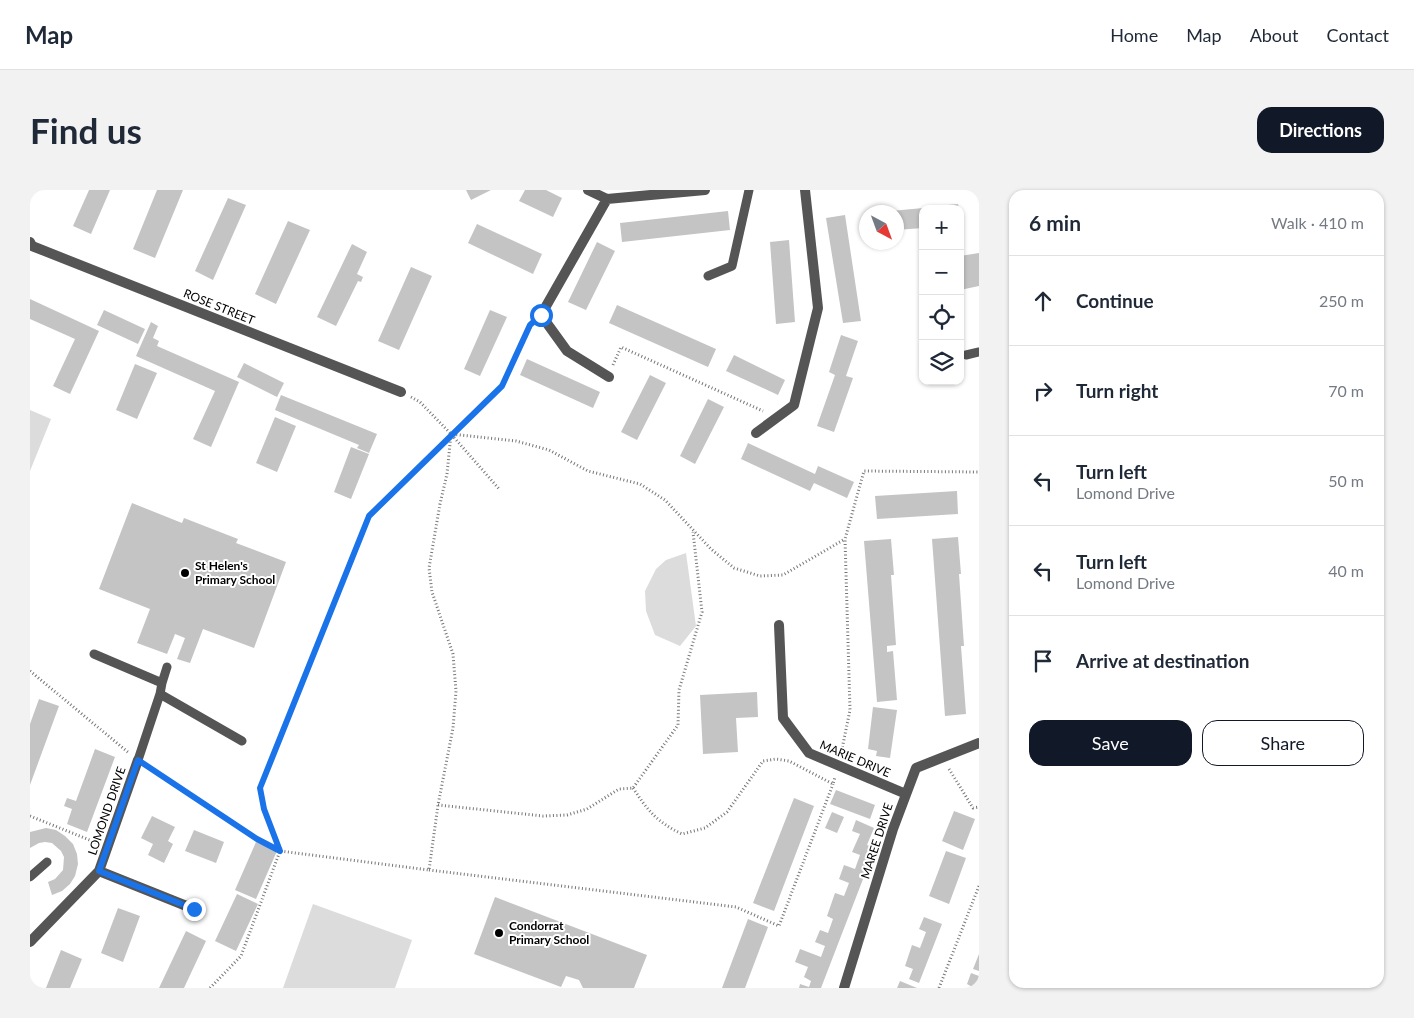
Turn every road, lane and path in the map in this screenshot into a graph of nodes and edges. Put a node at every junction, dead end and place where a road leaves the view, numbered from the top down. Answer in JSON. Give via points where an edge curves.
{"nodes":[{"id":1,"x":588,"y":190,"type":"edge"},
{"id":2,"x":705,"y":190,"type":"edge"},
{"id":3,"x":749,"y":190,"type":"edge"},
{"id":4,"x":805,"y":190,"type":"edge"},
{"id":5,"x":607,"y":200,"type":"junction"},
{"id":6,"x":30,"y":242,"type":"edge"},
{"id":7,"x":708,"y":276,"type":"dead end"},
{"id":8,"x":541,"y":315,"type":"junction"},
{"id":9,"x":979,"y":352,"type":"edge"},
{"id":10,"x":966,"y":355,"type":"dead end"},
{"id":11,"x":609,"y":377,"type":"joint"},
{"id":12,"x":401,"y":392,"type":"joint"},
{"id":13,"x":778,"y":417,"type":"junction"},
{"id":14,"x":756,"y":433,"type":"dead end"},
{"id":15,"x":451,"y":434,"type":"junction"},
{"id":16,"x":979,"y":472,"type":"edge"},
{"id":17,"x":500,"y":490,"type":"dead end"},
{"id":18,"x":693,"y":531,"type":"junction"},
{"id":19,"x":845,"y":539,"type":"junction"},
{"id":20,"x":780,"y":625,"type":"dead end"},
{"id":21,"x":94,"y":654,"type":"dead end"},
{"id":22,"x":166,"y":667,"type":"dead end"},
{"id":23,"x":30,"y":671,"type":"edge"},
{"id":24,"x":162,"y":682,"type":"junction"},
{"id":25,"x":160,"y":694,"type":"junction"},
{"id":26,"x":242,"y":741,"type":"dead end"},
{"id":27,"x":979,"y":743,"type":"edge"},
{"id":28,"x":942,"y":758,"type":"junction"},
{"id":29,"x":138,"y":760,"type":"junction"},
{"id":30,"x":839,"y":766,"type":"junction"},
{"id":31,"x":833,"y":784,"type":"junction"},
{"id":32,"x":633,"y":788,"type":"junction"},
{"id":33,"x":906,"y":794,"type":"junction"},
{"id":34,"x":438,"y":805,"type":"junction"},
{"id":35,"x":979,"y":807,"type":"edge"},
{"id":36,"x":30,"y":816,"type":"edge"},
{"id":37,"x":107,"y":847,"type":"junction"},
{"id":38,"x":280,"y":851,"type":"junction"},
{"id":39,"x":47,"y":862,"type":"dead end"},
{"id":40,"x":429,"y":870,"type":"junction"},
{"id":41,"x":99,"y":871,"type":"junction"},
{"id":42,"x":30,"y":877,"type":"edge"},
{"id":43,"x":979,"y":886,"type":"edge"},
{"id":44,"x":194,"y":909,"type":"dead end"},
{"id":45,"x":32,"y":935,"type":"edge"},
{"id":46,"x":210,"y":988,"type":"edge"},
{"id":47,"x":844,"y":988,"type":"edge"},
{"id":48,"x":939,"y":988,"type":"edge"}],
"edges":[{"from":1,"to":5,"type":"street"},
{"from":2,"to":5,"type":"street"},
{"from":3,"to":7,"type":"lane","via":[[732,266]]},
{"from":4,"to":13,"type":"street","via":[[818,308],[794,405]]},
{"from":5,"to":8,"type":"street"},
{"from":6,"to":12,"type":"street","name":"ROSE STREET","via":[[32,246]]},
{"from":8,"to":11,"type":"street","via":[[567,351]]},
{"from":8,"to":15,"type":"path","via":[[530,325],[502,386]]},
{"from":9,"to":10,"type":"lane"},
{"from":11,"to":13,"type":"path","via":[[621,347]]},
{"from":12,"to":15,"type":"path","via":[[420,402]]},
{"from":13,"to":14,"type":"street"},
{"from":15,"to":17,"type":"path"},
{"from":15,"to":18,"type":"path","via":[[516,441],[549,450],[588,472],[640,484],[665,500]]},
{"from":15,"to":34,"type":"path","via":[[447,474],[429,568],[432,592],[453,654],[456,691],[453,728]]},
{"from":15,"to":38,"type":"path","via":[[369,516],[260,788],[264,809]]},
{"from":16,"to":19,"type":"path","via":[[864,471]]},
{"from":18,"to":19,"type":"path","via":[[710,550],[734,568],[760,576],[783,575]]},
{"from":18,"to":32,"type":"path","via":[[702,612],[679,690],[678,724]]},
{"from":19,"to":30,"type":"path","via":[[850,710]]},
{"from":20,"to":30,"type":"street","name":"MARIE DRIVE","via":[[783,718],[809,753]]},
{"from":21,"to":24,"type":"lane"},
{"from":22,"to":24,"type":"lane"},
{"from":23,"to":29,"type":"path"},
{"from":24,"to":25,"type":"lane"},
{"from":25,"to":26,"type":"lane"},
{"from":25,"to":29,"type":"lane"},
{"from":27,"to":28,"type":"street","name":"MAREE DRIVE"},
{"from":28,"to":33,"type":"street","name":"MAREE DRIVE","via":[[916,768]]},
{"from":28,"to":35,"type":"path","via":[[973,808]]},
{"from":29,"to":37,"type":"street","name":"LOMOND DRIVE"},
{"from":29,"to":38,"type":"path"},
{"from":30,"to":31,"type":"path"},
{"from":30,"to":33,"type":"street","name":"MARIE DRIVE"},
{"from":31,"to":32,"type":"path","via":[[789,761],[763,761],[727,812],[705,828],[682,834],[667,827],[649,811]]},
{"from":31,"to":40,"type":"path","via":[[779,926],[736,907]]},
{"from":32,"to":34,"type":"path","via":[[619,789],[587,809],[567,815],[542,816]]},
{"from":33,"to":47,"type":"street","name":"MAREE DRIVE"},
{"from":34,"to":40,"type":"path"},
{"from":36,"to":37,"type":"path"},
{"from":37,"to":41,"type":"street","name":"LOMOND DRIVE"},
{"from":38,"to":40,"type":"path"},
{"from":38,"to":46,"type":"path","via":[[241,956]]},
{"from":39,"to":42,"type":"lane"},
{"from":41,"to":44,"type":"street","name":"LOMOND DRIVE"},
{"from":41,"to":45,"type":"street","name":"LOMOND DRIVE"},
{"from":43,"to":48,"type":"path"}]}
